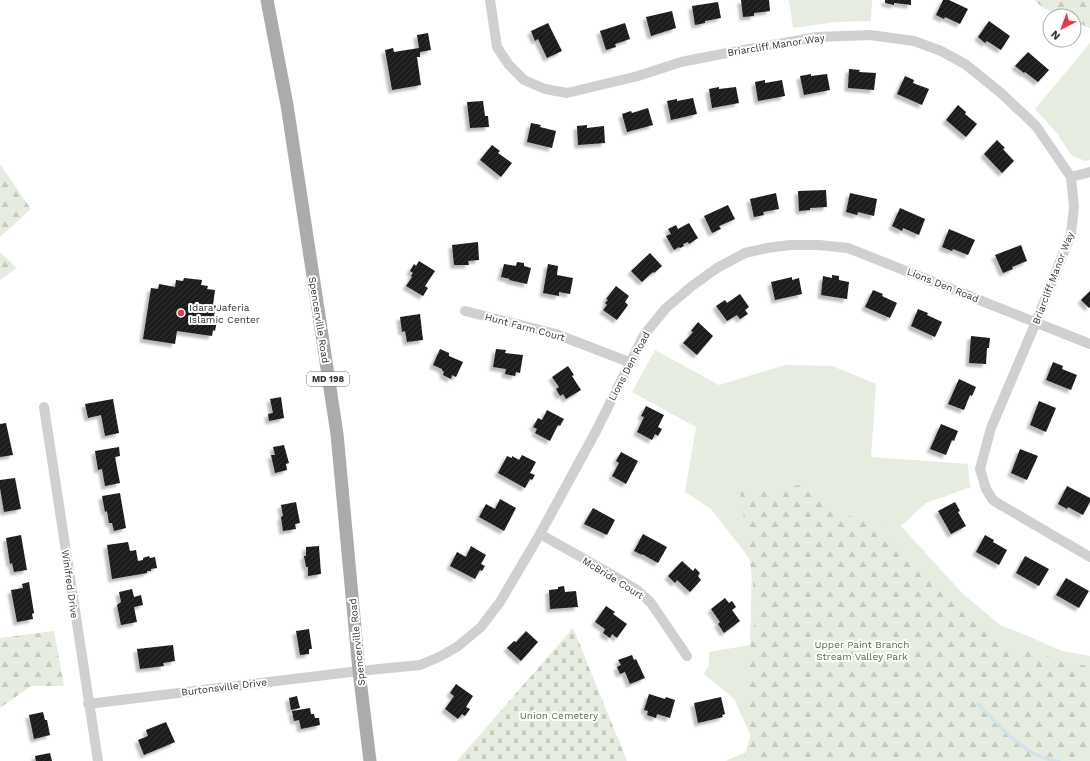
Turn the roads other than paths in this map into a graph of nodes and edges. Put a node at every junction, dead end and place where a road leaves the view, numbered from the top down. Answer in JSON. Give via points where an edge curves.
{"nodes":[{"id":1,"x":267,"y":0,"type":"edge"},
{"id":2,"x":490,"y":0,"type":"edge"},
{"id":3,"x":1090,"y":172,"type":"edge"},
{"id":4,"x":1071,"y":177,"type":"junction"},
{"id":5,"x":465,"y":311,"type":"dead end"},
{"id":6,"x":1036,"y":322,"type":"junction"},
{"id":7,"x":1090,"y":344,"type":"edge"},
{"id":8,"x":629,"y":362,"type":"junction"},
{"id":9,"x":44,"y":407,"type":"dead end"},
{"id":10,"x":540,"y":534,"type":"junction"},
{"id":11,"x":1090,"y":557,"type":"edge"},
{"id":12,"x":687,"y":656,"type":"dead end"},
{"id":13,"x":359,"y":671,"type":"junction"},
{"id":14,"x":88,"y":704,"type":"junction"},
{"id":15,"x":98,"y":761,"type":"edge"},
{"id":16,"x":370,"y":761,"type":"edge"}],
"edges":[{"from":1,"to":13,"type":"main road","name":"Spencerville Road","number":"MD 198","via":[[287,105],[337,434]]},
{"from":2,"to":4,"type":"street","name":"Briarcliff Manor Way","via":[[497,47],[509,65],[524,80],[545,89],[567,93],[638,76],[681,62],[817,37],[870,35],[914,41],[965,64],[1002,93],[1036,126]]},
{"from":3,"to":4,"type":"street"},
{"from":4,"to":6,"type":"street","name":"Briarcliff Manor Way","via":[[1074,207],[1071,234]]},
{"from":5,"to":8,"type":"street","name":"Hunt Farm Court","via":[[556,334]]},
{"from":6,"to":7,"type":"street","name":"Lions Den Road"},
{"from":6,"to":8,"type":"street","name":"Lions Den Road","via":[[848,248],[790,245],[745,253],[717,268],[692,286],[666,308],[644,335]]},
{"from":6,"to":11,"type":"street","name":"Briarcliff Manor Way","via":[[991,428],[980,469],[986,489],[993,500]]},
{"from":8,"to":10,"type":"street","name":"Lions Den Road"},
{"from":9,"to":14,"type":"street","name":"Winifred Drive"},
{"from":10,"to":12,"type":"street","name":"McBride Court","via":[[637,590],[651,603]]},
{"from":10,"to":13,"type":"street","name":"Lions Den Road","via":[[500,602],[481,627],[457,647],[420,665]]},
{"from":13,"to":14,"type":"street","name":"Burtonsville Drive"},
{"from":13,"to":16,"type":"main road","name":"Spencerville Road","number":"MD 198"},
{"from":14,"to":15,"type":"street","name":"Winifred Drive"}]}
